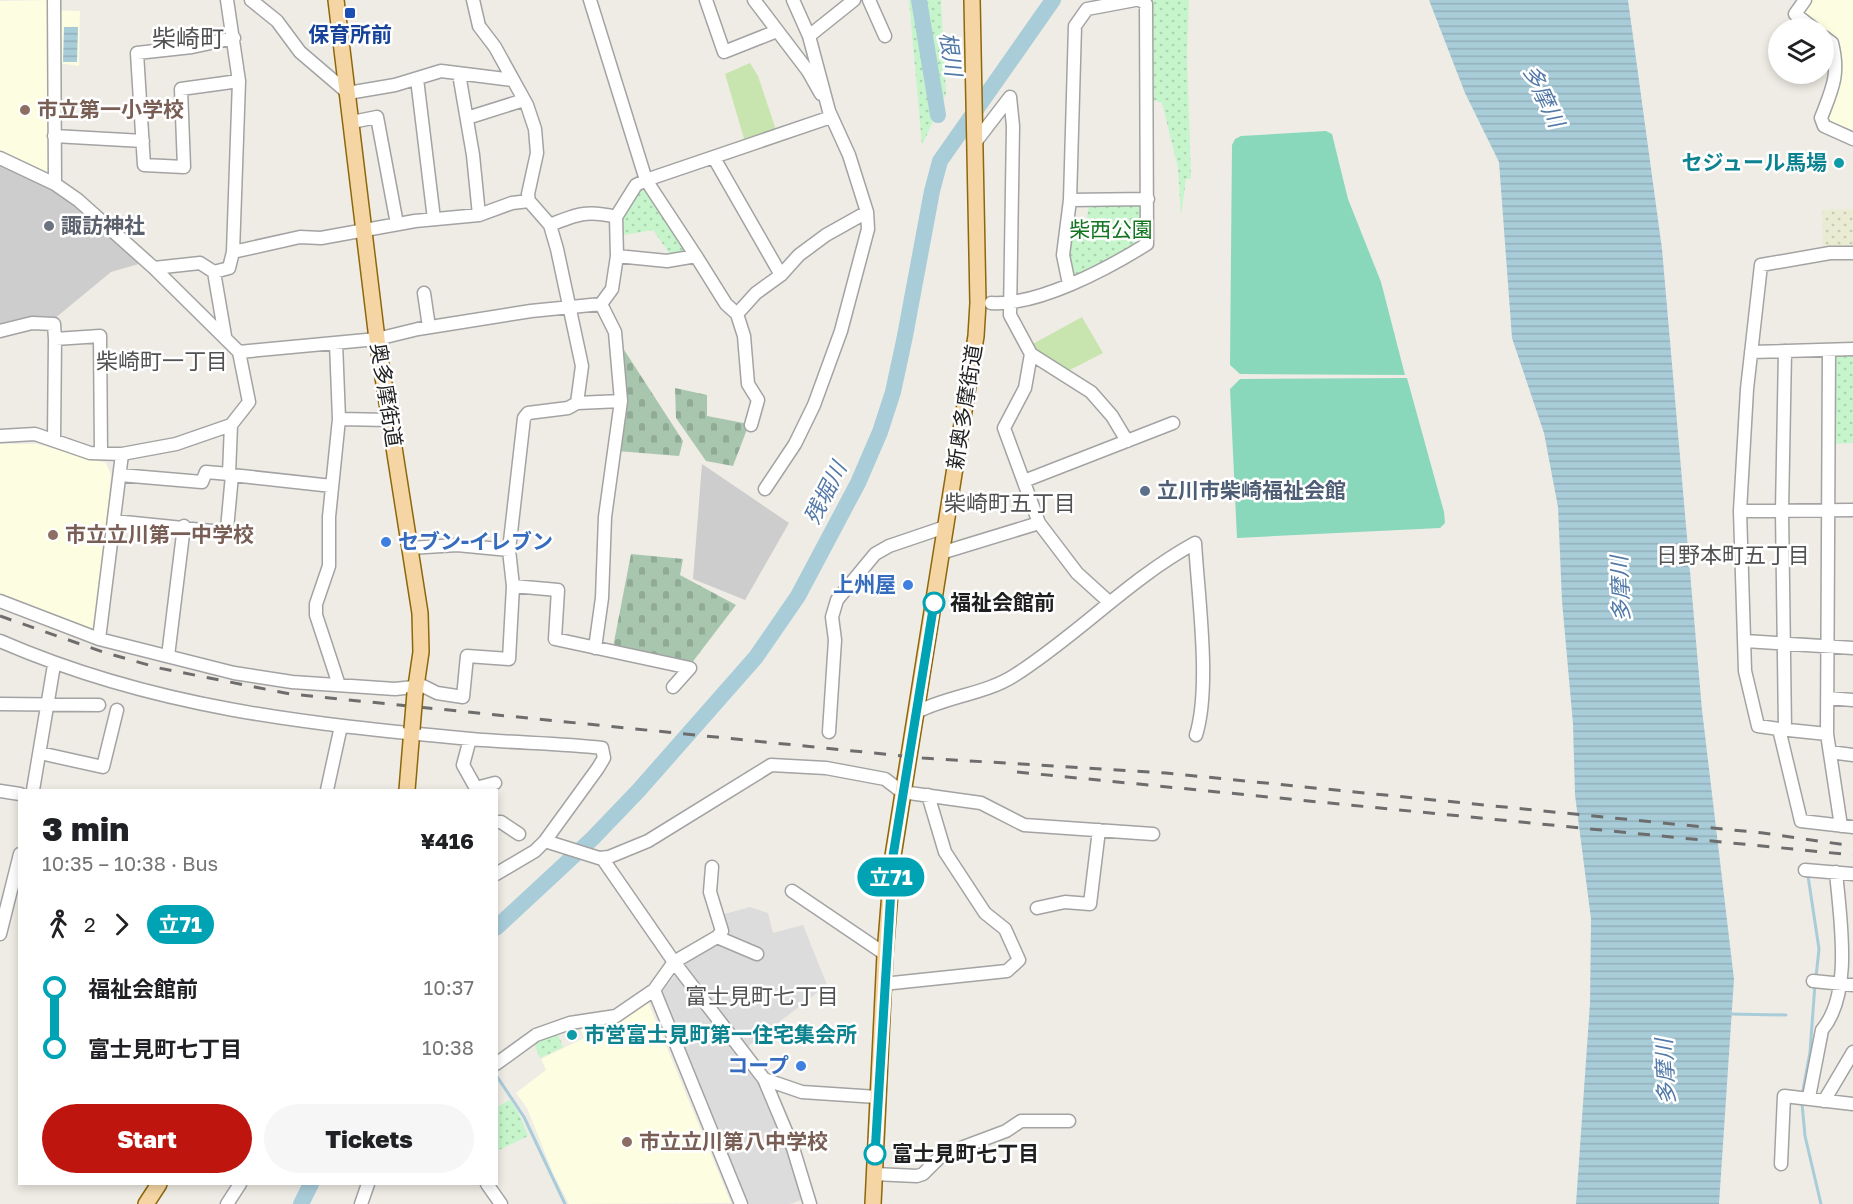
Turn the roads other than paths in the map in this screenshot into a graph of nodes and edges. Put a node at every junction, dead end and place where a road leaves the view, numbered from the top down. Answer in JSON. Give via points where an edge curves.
{"nodes":[{"id":1,"x":54,"y":0,"type":"edge"},
{"id":2,"x":227,"y":0,"type":"edge"},
{"id":3,"x":251,"y":0,"type":"edge"},
{"id":4,"x":336,"y":0,"type":"edge"},
{"id":5,"x":473,"y":0,"type":"edge"},
{"id":6,"x":590,"y":0,"type":"edge"},
{"id":7,"x":706,"y":0,"type":"edge"},
{"id":8,"x":754,"y":0,"type":"edge"},
{"id":9,"x":793,"y":0,"type":"edge"},
{"id":10,"x":854,"y":0,"type":"edge"},
{"id":11,"x":869,"y":0,"type":"edge"},
{"id":12,"x":972,"y":0,"type":"edge"},
{"id":13,"x":1138,"y":0,"type":"edge"},
{"id":14,"x":1806,"y":0,"type":"edge"},
{"id":15,"x":1801,"y":18,"type":"edge"},
{"id":16,"x":777,"y":31,"type":"junction"},
{"id":17,"x":809,"y":36,"type":"junction"},
{"id":18,"x":885,"y":36,"type":"dead end"},
{"id":19,"x":234,"y":38,"type":"junction"},
{"id":20,"x":1834,"y":50,"type":"edge"},
{"id":21,"x":459,"y":74,"type":"junction"},
{"id":22,"x":417,"y":79,"type":"junction"},
{"id":23,"x":513,"y":80,"type":"junction"},
{"id":24,"x":238,"y":81,"type":"junction"},
{"id":25,"x":348,"y":93,"type":"junction"},
{"id":26,"x":524,"y":100,"type":"junction"},
{"id":27,"x":830,"y":114,"type":"junction"},
{"id":28,"x":467,"y":118,"type":"junction"},
{"id":29,"x":352,"y":122,"type":"junction"},
{"id":30,"x":54,"y":136,"type":"junction"},
{"id":31,"x":1853,"y":139,"type":"edge"},
{"id":32,"x":143,"y":141,"type":"junction"},
{"id":33,"x":974,"y":144,"type":"junction"},
{"id":34,"x":0,"y":158,"type":"edge"},
{"id":35,"x":714,"y":158,"type":"junction"},
{"id":36,"x":646,"y":180,"type":"junction"},
{"id":37,"x":55,"y":184,"type":"junction"},
{"id":38,"x":1148,"y":199,"type":"junction"},
{"id":39,"x":1070,"y":200,"type":"junction"},
{"id":40,"x":529,"y":201,"type":"junction"},
{"id":41,"x":867,"y":212,"type":"junction"},
{"id":42,"x":479,"y":215,"type":"junction"},
{"id":43,"x":616,"y":217,"type":"junction"},
{"id":44,"x":434,"y":219,"type":"junction"},
{"id":45,"x":397,"y":224,"type":"junction"},
{"id":46,"x":550,"y":225,"type":"junction"},
{"id":47,"x":365,"y":231,"type":"junction"},
{"id":48,"x":233,"y":252,"type":"junction"},
{"id":49,"x":1853,"y":253,"type":"edge"},
{"id":50,"x":617,"y":256,"type":"junction"},
{"id":51,"x":696,"y":256,"type":"junction"},
{"id":52,"x":154,"y":268,"type":"junction"},
{"id":53,"x":214,"y":272,"type":"junction"},
{"id":54,"x":781,"y":275,"type":"junction"},
{"id":55,"x":1069,"y":284,"type":"junction"},
{"id":56,"x":424,"y":293,"type":"dead end"},
{"id":57,"x":991,"y":303,"type":"dead end"},
{"id":58,"x":601,"y":304,"type":"junction"},
{"id":59,"x":1010,"y":304,"type":"junction"},
{"id":60,"x":568,"y":307,"type":"junction"},
{"id":61,"x":737,"y":314,"type":"junction"},
{"id":62,"x":429,"y":327,"type":"junction"},
{"id":63,"x":0,"y":331,"type":"edge"},
{"id":64,"x":225,"y":336,"type":"junction"},
{"id":65,"x":55,"y":339,"type":"junction"},
{"id":66,"x":377,"y":339,"type":"junction"},
{"id":67,"x":336,"y":343,"type":"junction"},
{"id":68,"x":1853,"y":349,"type":"edge"},
{"id":69,"x":1829,"y":350,"type":"junction"},
{"id":70,"x":1785,"y":351,"type":"junction"},
{"id":71,"x":239,"y":352,"type":"junction"},
{"id":72,"x":1751,"y":352,"type":"junction"},
{"id":73,"x":1031,"y":354,"type":"junction"},
{"id":74,"x":621,"y":401,"type":"junction"},
{"id":75,"x":577,"y":403,"type":"junction"},
{"id":76,"x":339,"y":419,"type":"junction"},
{"id":77,"x":390,"y":420,"type":"junction"},
{"id":78,"x":1173,"y":423,"type":"dead end"},
{"id":79,"x":231,"y":425,"type":"junction"},
{"id":80,"x":751,"y":425,"type":"dead end"},
{"id":81,"x":0,"y":436,"type":"edge"},
{"id":82,"x":54,"y":439,"type":"junction"},
{"id":83,"x":1127,"y":441,"type":"junction"},
{"id":84,"x":100,"y":453,"type":"junction"},
{"id":85,"x":122,"y":454,"type":"junction"},
{"id":86,"x":231,"y":475,"type":"junction"},
{"id":87,"x":120,"y":476,"type":"junction"},
{"id":88,"x":1024,"y":482,"type":"junction"},
{"id":89,"x":332,"y":486,"type":"junction"},
{"id":90,"x":765,"y":489,"type":"dead end"},
{"id":91,"x":1827,"y":510,"type":"junction"},
{"id":92,"x":1853,"y":510,"type":"edge"},
{"id":93,"x":1740,"y":511,"type":"junction"},
{"id":94,"x":1782,"y":511,"type":"junction"},
{"id":95,"x":114,"y":521,"type":"junction"},
{"id":96,"x":1039,"y":523,"type":"junction"},
{"id":97,"x":184,"y":526,"type":"junction"},
{"id":98,"x":945,"y":527,"type":"junction"},
{"id":99,"x":410,"y":548,"type":"junction"},
{"id":100,"x":509,"y":550,"type":"junction"},
{"id":101,"x":941,"y":553,"type":"junction"},
{"id":102,"x":513,"y":586,"type":"junction"},
{"id":103,"x":0,"y":601,"type":"edge"},
{"id":104,"x":1109,"y":602,"type":"junction"},
{"id":105,"x":99,"y":639,"type":"junction"},
{"id":106,"x":0,"y":641,"type":"edge"},
{"id":107,"x":1745,"y":641,"type":"junction"},
{"id":108,"x":1783,"y":644,"type":"junction"},
{"id":109,"x":1826,"y":646,"type":"junction"},
{"id":110,"x":595,"y":648,"type":"junction"},
{"id":111,"x":1853,"y":648,"type":"edge"},
{"id":112,"x":168,"y":656,"type":"junction"},
{"id":113,"x":54,"y":664,"type":"junction"},
{"id":114,"x":339,"y":685,"type":"junction"},
{"id":115,"x":673,"y":687,"type":"dead end"},
{"id":116,"x":416,"y":690,"type":"junction"},
{"id":117,"x":1827,"y":698,"type":"junction"},
{"id":118,"x":1853,"y":700,"type":"edge"},
{"id":119,"x":0,"y":704,"type":"edge"},
{"id":120,"x":49,"y":704,"type":"junction"},
{"id":121,"x":99,"y":705,"type":"dead end"},
{"id":122,"x":117,"y":710,"type":"dead end"},
{"id":123,"x":917,"y":712,"type":"junction"},
{"id":124,"x":341,"y":726,"type":"junction"},
{"id":125,"x":412,"y":730,"type":"junction"},
{"id":126,"x":1782,"y":730,"type":"junction"},
{"id":127,"x":829,"y":732,"type":"dead end"},
{"id":128,"x":1827,"y":734,"type":"junction"},
{"id":129,"x":1196,"y":735,"type":"dead end"},
{"id":130,"x":470,"y":739,"type":"junction"},
{"id":131,"x":1830,"y":752,"type":"junction"},
{"id":132,"x":40,"y":753,"type":"junction"},
{"id":133,"x":1853,"y":755,"type":"edge"},
{"id":134,"x":495,"y":783,"type":"dead end"},
{"id":135,"x":33,"y":789,"type":"edge"},
{"id":136,"x":327,"y":789,"type":"edge"},
{"id":137,"x":406,"y":789,"type":"edge"},
{"id":138,"x":477,"y":789,"type":"edge"},
{"id":139,"x":0,"y":790,"type":"edge"},
{"id":140,"x":902,"y":792,"type":"junction"},
{"id":141,"x":18,"y":794,"type":"edge"},
{"id":142,"x":928,"y":795,"type":"junction"},
{"id":143,"x":498,"y":822,"type":"edge"},
{"id":144,"x":1847,"y":826,"type":"edge"},
{"id":145,"x":1099,"y":830,"type":"junction"},
{"id":146,"x":519,"y":834,"type":"dead end"},
{"id":147,"x":1153,"y":834,"type":"dead end"},
{"id":148,"x":550,"y":842,"type":"junction"},
{"id":149,"x":601,"y":858,"type":"junction"},
{"id":150,"x":18,"y":862,"type":"edge"},
{"id":151,"x":712,"y":867,"type":"dead end"},
{"id":152,"x":1805,"y":870,"type":"dead end"},
{"id":153,"x":1836,"y":872,"type":"junction"},
{"id":154,"x":498,"y":873,"type":"edge"},
{"id":155,"x":1853,"y":874,"type":"edge"},
{"id":156,"x":792,"y":891,"type":"dead end"},
{"id":157,"x":10,"y":896,"type":"edge"},
{"id":158,"x":1037,"y":908,"type":"dead end"},
{"id":159,"x":1840,"y":920,"type":"junction"},
{"id":160,"x":1853,"y":921,"type":"edge"},
{"id":161,"x":0,"y":934,"type":"edge"},
{"id":162,"x":717,"y":937,"type":"junction"},
{"id":163,"x":757,"y":954,"type":"dead end"},
{"id":164,"x":885,"y":954,"type":"junction"},
{"id":165,"x":674,"y":962,"type":"junction"},
{"id":166,"x":1816,"y":981,"type":"dead end"},
{"id":167,"x":883,"y":984,"type":"junction"},
{"id":168,"x":1848,"y":985,"type":"edge"},
{"id":169,"x":654,"y":990,"type":"junction"},
{"id":170,"x":1853,"y":1052,"type":"edge"},
{"id":171,"x":498,"y":1063,"type":"edge"},
{"id":172,"x":764,"y":1079,"type":"junction"},
{"id":173,"x":1804,"y":1096,"type":"junction"},
{"id":174,"x":877,"y":1097,"type":"junction"},
{"id":175,"x":1824,"y":1101,"type":"junction"},
{"id":176,"x":1853,"y":1104,"type":"edge"},
{"id":177,"x":1068,"y":1121,"type":"dead end"},
{"id":178,"x":1781,"y":1164,"type":"dead end"},
{"id":179,"x":874,"y":1174,"type":"junction"},
{"id":180,"x":158,"y":1185,"type":"edge"},
{"id":181,"x":239,"y":1185,"type":"edge"},
{"id":182,"x":368,"y":1185,"type":"edge"},
{"id":183,"x":488,"y":1185,"type":"edge"},
{"id":184,"x":146,"y":1204,"type":"edge"},
{"id":185,"x":227,"y":1204,"type":"edge"},
{"id":186,"x":361,"y":1204,"type":"edge"},
{"id":187,"x":501,"y":1204,"type":"edge"},
{"id":188,"x":740,"y":1204,"type":"edge"},
{"id":189,"x":810,"y":1204,"type":"edge"},
{"id":190,"x":873,"y":1204,"type":"edge"}],
"edges":[{"from":1,"to":30,"type":"street"},
{"from":2,"to":19,"type":"street"},
{"from":3,"to":25,"type":"street","via":[[277,21],[300,52]]},
{"from":4,"to":25,"type":"main road","name":"奥多摩街道"},
{"from":5,"to":23,"type":"street","via":[[479,26]]},
{"from":6,"to":36,"type":"street"},
{"from":7,"to":16,"type":"street","via":[[724,52]]},
{"from":8,"to":16,"type":"street"},
{"from":9,"to":17,"type":"street"},
{"from":10,"to":17,"type":"street"},
{"from":11,"to":18,"type":"street"},
{"from":12,"to":33,"type":"main road","name":"新奥多摩街道"},
{"from":13,"to":38,"type":"street","via":[[1146,4]]},
{"from":13,"to":39,"type":"street","via":[[1087,9],[1075,26]]},
{"from":14,"to":15,"type":"street","via":[[1796,14]]},
{"from":16,"to":27,"type":"street","via":[[808,71]]},
{"from":17,"to":27,"type":"street"},
{"from":19,"to":24,"type":"street"},
{"from":19,"to":32,"type":"street","via":[[137,53]]},
{"from":20,"to":31,"type":"street","via":[[1834,89],[1821,118],[1824,126]]},
{"from":21,"to":22,"type":"street","via":[[441,71]]},
{"from":21,"to":23,"type":"street"},
{"from":21,"to":28,"type":"street"},
{"from":22,"to":25,"type":"street"},
{"from":22,"to":44,"type":"street"},
{"from":23,"to":26,"type":"street"},
{"from":24,"to":32,"type":"street","via":[[181,89],[184,167],[144,165]]},
{"from":24,"to":48,"type":"street"},
{"from":25,"to":29,"type":"main road","name":"奥多摩街道"},
{"from":26,"to":28,"type":"street"},
{"from":26,"to":40,"type":"street","via":[[537,141]]},
{"from":27,"to":35,"type":"street"},
{"from":27,"to":41,"type":"street","via":[[849,155]]},
{"from":28,"to":42,"type":"street"},
{"from":29,"to":45,"type":"street","via":[[377,117]]},
{"from":29,"to":47,"type":"main road","name":"奥多摩街道"},
{"from":30,"to":32,"type":"street"},
{"from":30,"to":37,"type":"street"},
{"from":33,"to":59,"type":"street","via":[[1011,97]]},
{"from":33,"to":98,"type":"main road","name":"新奥多摩街道","via":[[976,336]]},
{"from":34,"to":37,"type":"street"},
{"from":35,"to":36,"type":"street"},
{"from":35,"to":54,"type":"street"},
{"from":36,"to":43,"type":"street","via":[[636,185]]},
{"from":36,"to":51,"type":"street"},
{"from":37,"to":52,"type":"street"},
{"from":38,"to":39,"type":"street"},
{"from":38,"to":55,"type":"street","via":[[1147,244]]},
{"from":39,"to":55,"type":"street","via":[[1063,255]]},
{"from":40,"to":42,"type":"street"},
{"from":40,"to":46,"type":"street"},
{"from":41,"to":54,"type":"street","via":[[826,235]]},
{"from":41,"to":90,"type":"street","via":[[867,240],[841,332],[814,405],[795,444]]},
{"from":42,"to":44,"type":"street"},
{"from":43,"to":46,"type":"street","via":[[593,212]]},
{"from":43,"to":50,"type":"street"},
{"from":44,"to":45,"type":"street"},
{"from":45,"to":47,"type":"street"},
{"from":46,"to":60,"type":"street"},
{"from":47,"to":48,"type":"street","via":[[300,237]]},
{"from":47,"to":66,"type":"main road","name":"奥多摩街道"},
{"from":48,"to":53,"type":"street","via":[[229,268]]},
{"from":49,"to":72,"type":"street","via":[[1761,265]]},
{"from":50,"to":51,"type":"street","via":[[667,261]]},
{"from":50,"to":58,"type":"street","via":[[612,289]]},
{"from":51,"to":61,"type":"street","via":[[726,304]]},
{"from":52,"to":53,"type":"street","via":[[200,263]]},
{"from":52,"to":64,"type":"street"},
{"from":53,"to":64,"type":"street"},
{"from":54,"to":61,"type":"street","via":[[756,293]]},
{"from":55,"to":59,"type":"street"},
{"from":56,"to":62,"type":"street"},
{"from":57,"to":59,"type":"street"},
{"from":58,"to":60,"type":"street"},
{"from":58,"to":74,"type":"street","via":[[615,332]]},
{"from":59,"to":73,"type":"street","via":[[1010,315]]},
{"from":60,"to":62,"type":"street"},
{"from":60,"to":75,"type":"street","via":[[582,366]]},
{"from":61,"to":80,"type":"street","via":[[744,336],[748,384],[758,400]]},
{"from":62,"to":66,"type":"street"},
{"from":63,"to":65,"type":"street","via":[[32,323],[54,324]]},
{"from":64,"to":71,"type":"street"},
{"from":65,"to":82,"type":"street"},
{"from":65,"to":84,"type":"street","via":[[100,336]]},
{"from":66,"to":67,"type":"street"},
{"from":66,"to":77,"type":"main road","name":"奥多摩街道"},
{"from":67,"to":71,"type":"street"},
{"from":67,"to":76,"type":"street"},
{"from":68,"to":69,"type":"street"},
{"from":69,"to":70,"type":"street"},
{"from":69,"to":91,"type":"street"},
{"from":70,"to":72,"type":"street"},
{"from":70,"to":94,"type":"street"},
{"from":71,"to":79,"type":"street","via":[[249,402]]},
{"from":72,"to":93,"type":"street","via":[[1740,466]]},
{"from":73,"to":83,"type":"street","via":[[1091,392]]},
{"from":73,"to":88,"type":"street","via":[[1025,388],[1004,428]]},
{"from":74,"to":75,"type":"street"},
{"from":74,"to":110,"type":"street"},
{"from":75,"to":100,"type":"street","via":[[568,408],[528,413],[524,418]]},
{"from":76,"to":77,"type":"street"},
{"from":76,"to":89,"type":"street"},
{"from":77,"to":99,"type":"main road","name":"奥多摩街道"},
{"from":78,"to":83,"type":"street"},
{"from":79,"to":85,"type":"street","via":[[176,444]]},
{"from":79,"to":86,"type":"street"},
{"from":81,"to":82,"type":"street","via":[[35,434]]},
{"from":82,"to":84,"type":"street"},
{"from":83,"to":88,"type":"street"},
{"from":84,"to":85,"type":"street"},
{"from":85,"to":87,"type":"street"},
{"from":86,"to":87,"type":"street","via":[[206,472],[202,482]]},
{"from":86,"to":89,"type":"street"},
{"from":86,"to":97,"type":"street","via":[[227,529],[222,532]]},
{"from":87,"to":95,"type":"street"},
{"from":88,"to":96,"type":"street"},
{"from":89,"to":114,"type":"street","via":[[329,566],[316,615]]},
{"from":91,"to":92,"type":"street"},
{"from":91,"to":94,"type":"street"},
{"from":91,"to":109,"type":"street"},
{"from":93,"to":94,"type":"street"},
{"from":93,"to":107,"type":"street"},
{"from":94,"to":108,"type":"street"},
{"from":95,"to":97,"type":"street"},
{"from":95,"to":105,"type":"street"},
{"from":96,"to":101,"type":"street"},
{"from":96,"to":104,"type":"street","via":[[1077,573]]},
{"from":97,"to":112,"type":"street"},
{"from":98,"to":101,"type":"main road","name":"新奥多摩街道"},
{"from":98,"to":127,"type":"street","via":[[875,554],[837,600],[832,616],[835,640]]},
{"from":99,"to":100,"type":"street","via":[[457,545]]},
{"from":99,"to":116,"type":"main road","name":"奥多摩街道","via":[[421,625]]},
{"from":100,"to":102,"type":"street"},
{"from":101,"to":123,"type":"main road","name":"新奥多摩街道"},
{"from":102,"to":110,"type":"street","via":[[558,590],[555,639]]},
{"from":102,"to":116,"type":"street","via":[[509,658],[467,656],[463,697],[437,693],[423,686]]},
{"from":103,"to":105,"type":"street"},
{"from":104,"to":123,"type":"street","via":[[1012,677]]},
{"from":104,"to":129,"type":"street","via":[[1170,556],[1195,543],[1202,678]]},
{"from":105,"to":112,"type":"street"},
{"from":106,"to":113,"type":"street"},
{"from":107,"to":108,"type":"street"},
{"from":107,"to":126,"type":"street","via":[[1745,672],[1758,726]]},
{"from":108,"to":109,"type":"street"},
{"from":108,"to":126,"type":"street"},
{"from":109,"to":111,"type":"street"},
{"from":109,"to":117,"type":"street"},
{"from":110,"to":115,"type":"street","via":[[690,668]]},
{"from":112,"to":114,"type":"street","via":[[254,677]]},
{"from":113,"to":120,"type":"street"},
{"from":113,"to":124,"type":"street","via":[[222,709]]},
{"from":114,"to":116,"type":"street"},
{"from":116,"to":125,"type":"main road","name":"奥多摩街道","bridge":true},
{"from":117,"to":118,"type":"street"},
{"from":117,"to":128,"type":"street"},
{"from":119,"to":120,"type":"street"},
{"from":120,"to":121,"type":"street"},
{"from":120,"to":132,"type":"street"},
{"from":122,"to":132,"type":"street","via":[[103,767]]},
{"from":123,"to":140,"type":"main road","name":"新奥多摩街道"},
{"from":124,"to":125,"type":"street"},
{"from":124,"to":136,"type":"street"},
{"from":125,"to":130,"type":"street"},
{"from":125,"to":137,"type":"main road","name":"奥多摩街道"},
{"from":126,"to":128,"type":"street"},
{"from":126,"to":144,"type":"street","via":[[1801,821]]},
{"from":128,"to":131,"type":"street"},
{"from":130,"to":138,"type":"street","via":[[463,765]]},
{"from":130,"to":148,"type":"street","via":[[602,748],[604,758]]},
{"from":131,"to":133,"type":"street"},
{"from":131,"to":144,"type":"street"},
{"from":132,"to":135,"type":"street"},
{"from":134,"to":138,"type":"street"},
{"from":139,"to":141,"type":"street"},
{"from":140,"to":142,"type":"street"},
{"from":140,"to":149,"type":"street","via":[[885,779],[861,774],[771,765],[648,841]]},
{"from":140,"to":164,"type":"main road","name":"新奥多摩街道"},
{"from":142,"to":145,"type":"street","via":[[981,803],[1024,825]]},
{"from":142,"to":167,"type":"street","via":[[945,852],[985,913],[1005,928],[1019,960],[1007,971]]},
{"from":143,"to":146,"type":"street"},
{"from":145,"to":147,"type":"street"},
{"from":145,"to":158,"type":"street","via":[[1090,904],[1065,902]]},
{"from":148,"to":149,"type":"street"},
{"from":148,"to":154,"type":"street"},
{"from":149,"to":165,"type":"street"},
{"from":150,"to":157,"type":"street"},
{"from":151,"to":162,"type":"street","via":[[710,892],[722,931]]},
{"from":152,"to":153,"type":"street"},
{"from":153,"to":155,"type":"street"},
{"from":153,"to":159,"type":"street"},
{"from":156,"to":164,"type":"street"},
{"from":157,"to":161,"type":"street"},
{"from":159,"to":160,"type":"street"},
{"from":159,"to":168,"type":"street"},
{"from":162,"to":163,"type":"street"},
{"from":162,"to":165,"type":"street"},
{"from":164,"to":167,"type":"main road","name":"新奥多摩街道"},
{"from":165,"to":169,"type":"street"},
{"from":165,"to":172,"type":"street"},
{"from":166,"to":168,"type":"street"},
{"from":167,"to":174,"type":"main road","name":"新奥多摩街道"},
{"from":168,"to":173,"type":"street","via":[[1822,1030]]},
{"from":169,"to":171,"type":"street","via":[[616,1016],[570,1023],[536,1035]]},
{"from":169,"to":188,"type":"street"},
{"from":170,"to":175,"type":"street"},
{"from":172,"to":174,"type":"street","via":[[802,1092]]},
{"from":172,"to":189,"type":"street","via":[[793,1148]]},
{"from":173,"to":175,"type":"street"},
{"from":173,"to":178,"type":"street","via":[[1784,1096]]},
{"from":174,"to":179,"type":"main road","name":"新奥多摩街道"},
{"from":175,"to":176,"type":"street"},
{"from":177,"to":179,"type":"street","via":[[1021,1121],[1006,1131],[942,1155],[917,1176]]},
{"from":179,"to":190,"type":"main road","name":"新奥多摩街道"},
{"from":180,"to":184,"type":"main road"},
{"from":181,"to":185,"type":"street"},
{"from":182,"to":186,"type":"street"},
{"from":183,"to":187,"type":"street"}]}
